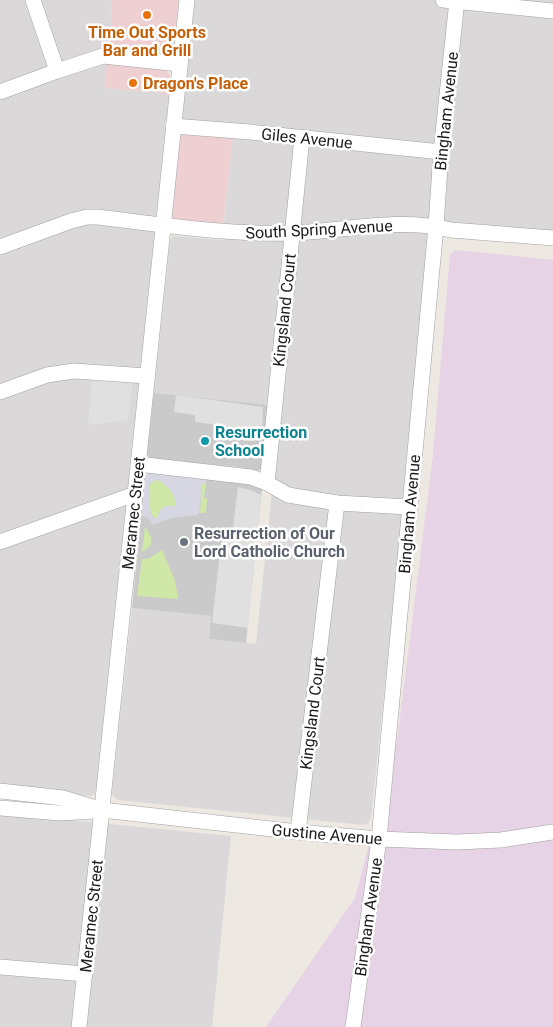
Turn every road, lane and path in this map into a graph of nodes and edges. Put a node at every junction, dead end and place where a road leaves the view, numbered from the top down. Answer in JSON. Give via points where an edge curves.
{"nodes":[{"id":1,"x":33,"y":0,"type":"edge"},
{"id":2,"x":187,"y":0,"type":"edge"},
{"id":3,"x":452,"y":0,"type":"edge"},
{"id":4,"x":553,"y":11,"type":"edge"},
{"id":5,"x":180,"y":64,"type":"junction"},
{"id":6,"x":57,"y":71,"type":"junction"},
{"id":7,"x":0,"y":92,"type":"edge"},
{"id":8,"x":173,"y":126,"type":"junction"},
{"id":9,"x":302,"y":138,"type":"junction"},
{"id":10,"x":441,"y":152,"type":"junction"},
{"id":11,"x":163,"y":225,"type":"junction"},
{"id":12,"x":436,"y":226,"type":"junction"},
{"id":13,"x":292,"y":233,"type":"junction"},
{"id":14,"x":553,"y":238,"type":"edge"},
{"id":15,"x":0,"y":247,"type":"edge"},
{"id":16,"x":147,"y":376,"type":"junction"},
{"id":17,"x":0,"y":392,"type":"edge"},
{"id":18,"x":138,"y":464,"type":"junction"},
{"id":19,"x":267,"y":483,"type":"junction"},
{"id":20,"x":135,"y":494,"type":"junction"},
{"id":21,"x":337,"y":503,"type":"junction"},
{"id":22,"x":410,"y":507,"type":"junction"},
{"id":23,"x":0,"y":542,"type":"edge"},
{"id":24,"x":0,"y":791,"type":"edge"},
{"id":25,"x":0,"y":808,"type":"edge"},
{"id":26,"x":102,"y":810,"type":"junction"},
{"id":27,"x":298,"y":832,"type":"junction"},
{"id":28,"x":553,"y":832,"type":"edge"},
{"id":29,"x":379,"y":839,"type":"junction"},
{"id":30,"x":0,"y":967,"type":"edge"},
{"id":31,"x":85,"y":974,"type":"junction"},
{"id":32,"x":79,"y":1027,"type":"edge"},
{"id":33,"x":354,"y":1027,"type":"edge"}],
"edges":[{"from":1,"to":6,"type":"street"},
{"from":2,"to":5,"type":"street","name":"Meramec Street"},
{"from":3,"to":4,"type":"street"},
{"from":3,"to":10,"type":"street","name":"Bingham Avenue"},
{"from":5,"to":6,"type":"street","via":[[103,56]]},
{"from":5,"to":8,"type":"street","name":"Meramec Street"},
{"from":6,"to":7,"type":"street"},
{"from":8,"to":9,"type":"street","name":"Giles Avenue"},
{"from":8,"to":11,"type":"street","name":"Meramec Street"},
{"from":9,"to":10,"type":"street","name":"Giles Avenue"},
{"from":9,"to":13,"type":"street","name":"Kingsland Court"},
{"from":10,"to":12,"type":"street","name":"Bingham Avenue"},
{"from":11,"to":13,"type":"street","name":"South Spring Avenue","via":[[244,233]]},
{"from":11,"to":15,"type":"street","name":"South Spring Avenue","via":[[87,217]]},
{"from":11,"to":16,"type":"street","name":"Meramec Street"},
{"from":12,"to":13,"type":"street","name":"South Spring Avenue","via":[[389,225]]},
{"from":12,"to":14,"type":"street","name":"South Spring Avenue"},
{"from":12,"to":22,"type":"street","name":"Bingham Avenue"},
{"from":13,"to":19,"type":"street","name":"Kingsland Court"},
{"from":16,"to":17,"type":"street","via":[[74,371],[47,375]]},
{"from":16,"to":18,"type":"street","name":"Meramec Street"},
{"from":18,"to":19,"type":"street","via":[[251,476]]},
{"from":18,"to":20,"type":"street","name":"Meramec Street"},
{"from":19,"to":21,"type":"street","via":[[288,495]]},
{"from":20,"to":23,"type":"street"},
{"from":20,"to":26,"type":"street","name":"Meramec Street"},
{"from":21,"to":22,"type":"street"},
{"from":21,"to":27,"type":"street","name":"Kingsland Court"},
{"from":22,"to":29,"type":"street","name":"Bingham Avenue"},
{"from":24,"to":26,"type":"street","name":"Gustine Avenue","via":[[63,798]]},
{"from":25,"to":26,"type":"street","name":"Gustine Avenue","via":[[64,813]]},
{"from":26,"to":27,"type":"street","name":"Gustine Avenue"},
{"from":26,"to":31,"type":"street","name":"Meramec Street"},
{"from":27,"to":29,"type":"street","name":"Gustine Avenue"},
{"from":28,"to":29,"type":"street","name":"Gustine Avenue","via":[[501,840],[457,842]]},
{"from":29,"to":33,"type":"street","name":"Bingham Avenue"},
{"from":30,"to":31,"type":"street"},
{"from":31,"to":32,"type":"street","name":"Meramec Street"}]}
